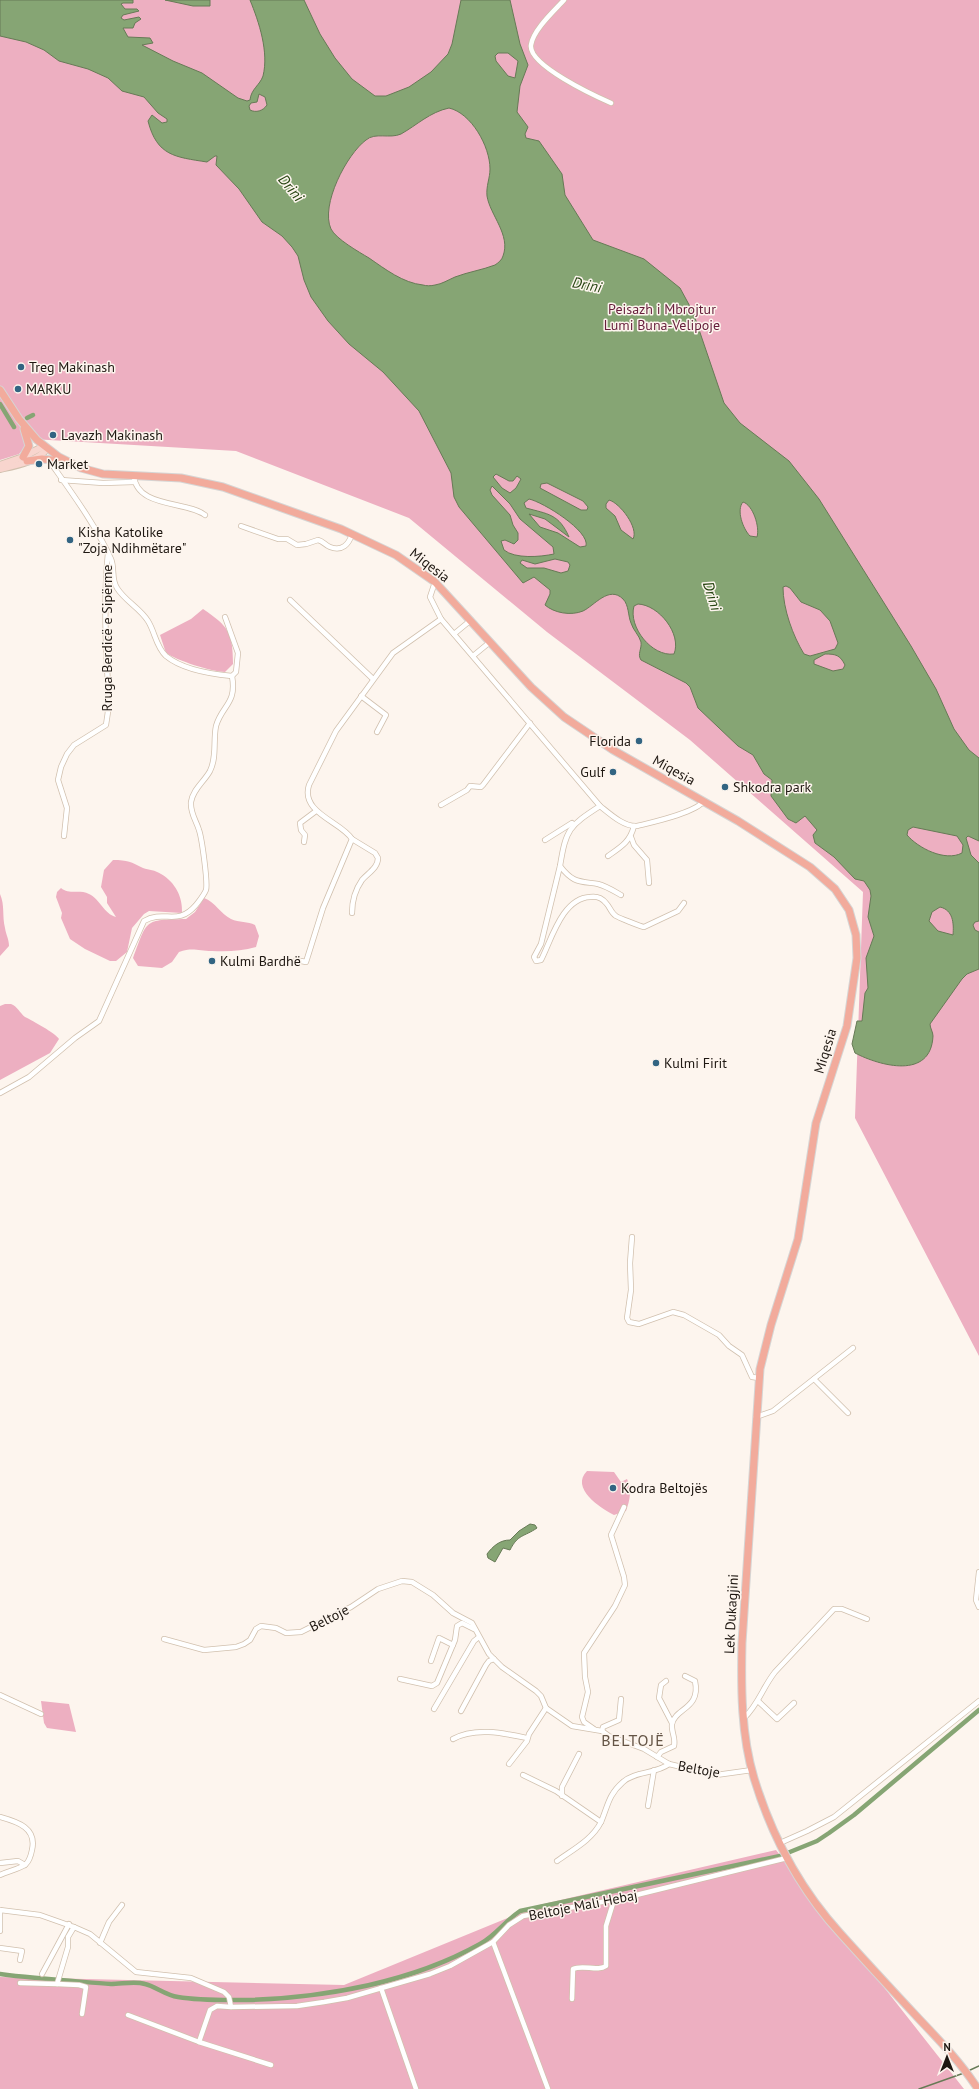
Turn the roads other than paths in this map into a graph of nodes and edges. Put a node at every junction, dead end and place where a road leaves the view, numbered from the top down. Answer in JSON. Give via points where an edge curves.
{"nodes":[{"id":1,"x":564,"y":0,"type":"edge"},
{"id":2,"x":611,"y":103,"type":"dead end"},
{"id":3,"x":0,"y":390,"type":"edge"},
{"id":4,"x":23,"y":424,"type":"junction"},
{"id":5,"x":45,"y":447,"type":"junction"},
{"id":6,"x":25,"y":459,"type":"junction"},
{"id":7,"x":48,"y":459,"type":"junction"},
{"id":8,"x":68,"y":462,"type":"junction"},
{"id":9,"x":0,"y":465,"type":"edge"},
{"id":10,"x":0,"y":469,"type":"edge"},
{"id":11,"x":134,"y":478,"type":"junction"},
{"id":12,"x":61,"y":480,"type":"junction"},
{"id":13,"x":205,"y":515,"type":"dead end"},
{"id":14,"x":241,"y":526,"type":"dead end"},
{"id":15,"x":352,"y":534,"type":"junction"},
{"id":16,"x":108,"y":553,"type":"junction"},
{"id":17,"x":434,"y":582,"type":"junction"},
{"id":18,"x":290,"y":600,"type":"dead end"},
{"id":19,"x":225,"y":617,"type":"dead end"},
{"id":20,"x":441,"y":619,"type":"junction"},
{"id":21,"x":471,"y":620,"type":"junction"},
{"id":22,"x":454,"y":634,"type":"junction"},
{"id":23,"x":490,"y":642,"type":"junction"},
{"id":24,"x":473,"y":656,"type":"junction"},
{"id":25,"x":232,"y":676,"type":"junction"},
{"id":26,"x":373,"y":679,"type":"junction"},
{"id":27,"x":361,"y":696,"type":"junction"},
{"id":28,"x":530,"y":723,"type":"junction"},
{"id":29,"x":378,"y":732,"type":"dead end"},
{"id":30,"x":704,"y":802,"type":"junction"},
{"id":31,"x":441,"y":805,"type":"dead end"},
{"id":32,"x":600,"y":806,"type":"junction"},
{"id":33,"x":316,"y":811,"type":"junction"},
{"id":34,"x":578,"y":820,"type":"junction"},
{"id":35,"x":634,"y":826,"type":"junction"},
{"id":36,"x":64,"y":836,"type":"dead end"},
{"id":37,"x":631,"y":837,"type":"junction"},
{"id":38,"x":352,"y":839,"type":"junction"},
{"id":39,"x":545,"y":840,"type":"dead end"},
{"id":40,"x":304,"y":842,"type":"dead end"},
{"id":41,"x":608,"y":856,"type":"dead end"},
{"id":42,"x":560,"y":866,"type":"junction"},
{"id":43,"x":649,"y":883,"type":"dead end"},
{"id":44,"x":621,"y":895,"type":"dead end"},
{"id":45,"x":684,"y":902,"type":"dead end"},
{"id":46,"x":352,"y":913,"type":"dead end"},
{"id":47,"x":296,"y":960,"type":"dead end"},
{"id":48,"x":0,"y":1092,"type":"edge"},
{"id":49,"x":632,"y":1237,"type":"dead end"},
{"id":50,"x":771,"y":1324,"type":"joint"},
{"id":51,"x":853,"y":1348,"type":"dead end"},
{"id":52,"x":759,"y":1378,"type":"junction"},
{"id":53,"x":814,"y":1379,"type":"junction"},
{"id":54,"x":848,"y":1413,"type":"dead end"},
{"id":55,"x":756,"y":1417,"type":"junction"},
{"id":56,"x":624,"y":1507,"type":"dead end"},
{"id":57,"x":979,"y":1572,"type":"edge"},
{"id":58,"x":979,"y":1607,"type":"edge"},
{"id":59,"x":867,"y":1619,"type":"dead end"},
{"id":60,"x":474,"y":1629,"type":"junction"},
{"id":61,"x":479,"y":1637,"type":"junction"},
{"id":62,"x":164,"y":1639,"type":"dead end"},
{"id":63,"x":453,"y":1645,"type":"junction"},
{"id":64,"x":494,"y":1659,"type":"junction"},
{"id":65,"x":431,"y":1661,"type":"dead end"},
{"id":66,"x":685,"y":1676,"type":"dead end"},
{"id":67,"x":400,"y":1679,"type":"dead end"},
{"id":68,"x":666,"y":1681,"type":"dead end"},
{"id":69,"x":0,"y":1695,"type":"edge"},
{"id":70,"x":621,"y":1699,"type":"dead end"},
{"id":71,"x":758,"y":1701,"type":"junction"},
{"id":72,"x":979,"y":1702,"type":"edge"},
{"id":73,"x":794,"y":1703,"type":"dead end"},
{"id":74,"x":546,"y":1708,"type":"junction"},
{"id":75,"x":434,"y":1709,"type":"dead end"},
{"id":76,"x":461,"y":1710,"type":"dead end"},
{"id":77,"x":41,"y":1714,"type":"dead end"},
{"id":78,"x":744,"y":1718,"type":"junction"},
{"id":79,"x":672,"y":1724,"type":"junction"},
{"id":80,"x":600,"y":1731,"type":"junction"},
{"id":81,"x":527,"y":1738,"type":"junction"},
{"id":82,"x":452,"y":1739,"type":"dead end"},
{"id":83,"x":578,"y":1754,"type":"dead end"},
{"id":84,"x":658,"y":1757,"type":"junction"},
{"id":85,"x":509,"y":1764,"type":"dead end"},
{"id":86,"x":669,"y":1764,"type":"junction"},
{"id":87,"x":654,"y":1770,"type":"junction"},
{"id":88,"x":752,"y":1770,"type":"junction"},
{"id":89,"x":523,"y":1775,"type":"dead end"},
{"id":90,"x":562,"y":1796,"type":"junction"},
{"id":91,"x":648,"y":1806,"type":"dead end"},
{"id":92,"x":0,"y":1817,"type":"edge"},
{"id":93,"x":601,"y":1822,"type":"junction"},
{"id":94,"x":781,"y":1845,"type":"junction"},
{"id":95,"x":787,"y":1857,"type":"junction"},
{"id":96,"x":557,"y":1861,"type":"dead end"},
{"id":97,"x":0,"y":1863,"type":"edge"},
{"id":98,"x":25,"y":1865,"type":"junction"},
{"id":99,"x":0,"y":1875,"type":"edge"},
{"id":100,"x":614,"y":1900,"type":"junction"},
{"id":101,"x":122,"y":1906,"type":"dead end"},
{"id":102,"x":0,"y":1910,"type":"edge"},
{"id":103,"x":69,"y":1924,"type":"junction"},
{"id":104,"x":74,"y":1926,"type":"junction"},
{"id":105,"x":0,"y":1931,"type":"edge"},
{"id":106,"x":100,"y":1942,"type":"junction"},
{"id":107,"x":493,"y":1942,"type":"junction"},
{"id":108,"x":0,"y":1948,"type":"edge"},
{"id":109,"x":20,"y":1960,"type":"dead end"},
{"id":110,"x":42,"y":1974,"type":"dead end"},
{"id":111,"x":20,"y":1983,"type":"dead end"},
{"id":112,"x":58,"y":1983,"type":"junction"},
{"id":113,"x":381,"y":1988,"type":"junction"},
{"id":114,"x":572,"y":1999,"type":"dead end"},
{"id":115,"x":231,"y":2005,"type":"junction"},
{"id":116,"x":82,"y":2014,"type":"dead end"},
{"id":117,"x":128,"y":2015,"type":"dead end"},
{"id":118,"x":199,"y":2042,"type":"junction"},
{"id":119,"x":271,"y":2065,"type":"dead end"},
{"id":120,"x":416,"y":2089,"type":"edge"},
{"id":121,"x":548,"y":2089,"type":"edge"},
{"id":122,"x":978,"y":2089,"type":"edge"}],
"edges":[{"from":1,"to":2,"type":"street","via":[[539,29],[531,45],[531,51],[541,63]]},
{"from":3,"to":4,"type":"main road"},
{"from":4,"to":5,"type":"main road"},
{"from":4,"to":6,"type":"main road","via":[[29,443]]},
{"from":5,"to":6,"type":"main road"},
{"from":5,"to":8,"type":"main road"},
{"from":6,"to":7,"type":"main road"},
{"from":6,"to":9,"type":"main road"},
{"from":6,"to":10,"type":"main road"},
{"from":7,"to":8,"type":"main road"},
{"from":7,"to":12,"type":"street","name":"Rruga Berdicë e Sipërme"},
{"from":8,"to":11,"type":"main road","name":"Miqesia","via":[[87,471]]},
{"from":11,"to":12,"type":"street","via":[[103,482]]},
{"from":11,"to":13,"type":"street","via":[[138,490],[174,506],[196,509]]},
{"from":11,"to":15,"type":"main road","name":"Miqesia","via":[[161,476],[212,484]]},
{"from":12,"to":16,"type":"street","name":"Rruga Berdicë e Sipërme","via":[[90,520]]},
{"from":14,"to":15,"type":"street","via":[[297,545],[318,540],[337,548],[345,547]]},
{"from":15,"to":17,"type":"main road","name":"Miqesia","via":[[396,555]]},
{"from":16,"to":25,"type":"street","via":[[112,560],[116,586],[149,622],[162,652],[174,662],[205,672]]},
{"from":16,"to":36,"type":"street","name":"Rruga Berdicë e Sipërme","via":[[105,622],[109,699],[106,725],[74,745],[61,767],[58,780],[67,808]]},
{"from":17,"to":20,"type":"street","via":[[430,597]]},
{"from":17,"to":21,"type":"main road","name":"Miqesia"},
{"from":18,"to":26,"type":"street"},
{"from":19,"to":25,"type":"street","via":[[238,653],[236,672]]},
{"from":20,"to":22,"type":"street"},
{"from":20,"to":26,"type":"street","via":[[396,649]]},
{"from":21,"to":22,"type":"street"},
{"from":21,"to":23,"type":"main road","name":"Miqesia"},
{"from":22,"to":24,"type":"street"},
{"from":23,"to":24,"type":"street"},
{"from":23,"to":30,"type":"main road","name":"Miqesia","via":[[531,687],[564,717],[613,750]]},
{"from":24,"to":28,"type":"street"},
{"from":25,"to":48,"type":"street","via":[[233,693],[217,725],[210,771],[196,788],[191,800],[191,810],[202,841],[206,890],[184,916],[159,915],[144,921],[99,1021],[74,1038],[28,1077]]},
{"from":26,"to":27,"type":"street"},
{"from":27,"to":29,"type":"street","via":[[386,715]]},
{"from":27,"to":33,"type":"street","via":[[336,731],[309,785],[308,792]]},
{"from":28,"to":31,"type":"street","via":[[481,787],[470,786]]},
{"from":28,"to":32,"type":"street"},
{"from":30,"to":35,"type":"street","via":[[701,806],[682,813]]},
{"from":30,"to":50,"type":"main road","name":"Miqesia","via":[[751,829],[820,875],[835,889],[845,904],[856,935],[856,963],[847,1026],[815,1129],[798,1239]]},
{"from":32,"to":34,"type":"street"},
{"from":32,"to":35,"type":"street","via":[[613,816]]},
{"from":33,"to":38,"type":"street"},
{"from":33,"to":40,"type":"street","via":[[300,823],[305,835]]},
{"from":34,"to":39,"type":"street"},
{"from":34,"to":42,"type":"street","via":[[568,832]]},
{"from":35,"to":37,"type":"street"},
{"from":37,"to":41,"type":"street"},
{"from":37,"to":43,"type":"street","via":[[647,860]]},
{"from":38,"to":46,"type":"street","via":[[375,853],[378,858],[377,864],[355,893]]},
{"from":38,"to":47,"type":"street","via":[[323,908],[306,962]]},
{"from":42,"to":44,"type":"street","via":[[574,880],[599,884]]},
{"from":42,"to":45,"type":"street","via":[[541,944],[534,957],[536,961],[541,960],[548,942],[569,907],[582,898],[596,897],[606,903],[615,916],[644,927],[678,911]]},
{"from":49,"to":52,"type":"street","via":[[631,1290],[627,1312],[629,1322],[639,1324],[673,1312],[684,1315],[719,1335],[742,1355],[752,1376]]},
{"from":50,"to":52,"type":"main road","name":"Lek Dukagjini"},
{"from":51,"to":53,"type":"street"},
{"from":52,"to":55,"type":"main road","name":"Lek Dukagjini"},
{"from":53,"to":54,"type":"street"},
{"from":53,"to":55,"type":"street","via":[[773,1411]]},
{"from":55,"to":78,"type":"main road","name":"Lek Dukagjini","via":[[742,1643],[741,1681]]},
{"from":56,"to":80,"type":"street","via":[[611,1535],[624,1577],[624,1591],[584,1653],[588,1692],[582,1717],[584,1722]]},
{"from":57,"to":58,"type":"street","via":[[976,1600]]},
{"from":59,"to":71,"type":"street","via":[[842,1609],[834,1609],[775,1672],[766,1683]]},
{"from":60,"to":61,"type":"street","name":"Beltoje"},
{"from":60,"to":62,"type":"street","name":"Beltoje","via":[[469,1621],[453,1613],[422,1587],[407,1581],[390,1584],[301,1632],[286,1633],[276,1628],[260,1626],[244,1644],[211,1650]]},
{"from":60,"to":63,"type":"street","via":[[459,1623]]},
{"from":61,"to":64,"type":"street","name":"Beltoje"},
{"from":61,"to":75,"type":"street","via":[[470,1646]]},
{"from":63,"to":65,"type":"street","via":[[439,1638]]},
{"from":63,"to":67,"type":"street","via":[[437,1683],[432,1686]]},
{"from":64,"to":74,"type":"street","name":"Beltoje","via":[[536,1691]]},
{"from":64,"to":76,"type":"street","via":[[486,1665]]},
{"from":66,"to":79,"type":"street","via":[[695,1681],[695,1695],[691,1704],[674,1718]]},
{"from":68,"to":79,"type":"street","via":[[661,1684],[659,1698]]},
{"from":69,"to":77,"type":"street"},
{"from":70,"to":80,"type":"street","via":[[618,1720]]},
{"from":71,"to":73,"type":"street","via":[[777,1719]]},
{"from":71,"to":78,"type":"street"},
{"from":72,"to":94,"type":"street","via":[[834,1816]]},
{"from":74,"to":80,"type":"street","name":"Beltoje","via":[[572,1726]]},
{"from":74,"to":81,"type":"street"},
{"from":78,"to":88,"type":"main road","name":"Lek Dukagjini"},
{"from":79,"to":84,"type":"street","via":[[674,1746],[661,1752]]},
{"from":80,"to":84,"type":"street","name":"Beltoje"},
{"from":81,"to":82,"type":"street","via":[[472,1732]]},
{"from":81,"to":85,"type":"street"},
{"from":83,"to":90,"type":"street","via":[[562,1788]]},
{"from":84,"to":86,"type":"street","name":"Beltoje"},
{"from":86,"to":87,"type":"street"},
{"from":86,"to":88,"type":"street","name":"Beltoje","via":[[716,1775]]},
{"from":87,"to":91,"type":"street"},
{"from":87,"to":93,"type":"street","via":[[624,1781],[609,1798]]},
{"from":88,"to":94,"type":"main road","name":"Lek Dukagjini","via":[[767,1815]]},
{"from":89,"to":90,"type":"street"},
{"from":90,"to":93,"type":"street"},
{"from":92,"to":98,"type":"street","via":[[26,1826],[33,1836],[31,1856]]},
{"from":93,"to":96,"type":"street","via":[[583,1842]]},
{"from":94,"to":95,"type":"main road","name":"Lek Dukagjini"},
{"from":95,"to":100,"type":"street","name":"Beltoje Mali Hebaj"},
{"from":95,"to":122,"type":"main road","name":"Lek Dukagjini","via":[[815,1903],[963,2068]]},
{"from":97,"to":98,"type":"street","via":[[18,1861]]},
{"from":98,"to":99,"type":"street"},
{"from":100,"to":107,"type":"street","name":"Beltoje Mali Hebaj","via":[[523,1916],[516,1919]]},
{"from":100,"to":114,"type":"street","via":[[606,1926],[606,1966],[573,1969]]},
{"from":101,"to":106,"type":"street","via":[[109,1922]]},
{"from":102,"to":103,"type":"street","via":[[40,1915]]},
{"from":102,"to":105,"type":"street"},
{"from":103,"to":104,"type":"street"},
{"from":103,"to":110,"type":"street"},
{"from":104,"to":106,"type":"street"},
{"from":104,"to":112,"type":"street","via":[[68,1937],[68,1947]]},
{"from":106,"to":115,"type":"street","via":[[136,1972],[191,1978],[218,1989],[229,1997]]},
{"from":107,"to":113,"type":"street","name":"Beltoje Mali Hebaj","via":[[441,1970]]},
{"from":107,"to":121,"type":"street"},
{"from":108,"to":109,"type":"street","via":[[22,1951]]},
{"from":111,"to":112,"type":"street"},
{"from":112,"to":116,"type":"street","via":[[86,1987]]},
{"from":113,"to":115,"type":"street","name":"Beltoje Mali Hebaj","via":[[347,1998],[297,2006]]},
{"from":113,"to":120,"type":"street"},
{"from":115,"to":118,"type":"street","name":"Beltoje Mali Hebaj","via":[[217,2006],[210,2010]]},
{"from":117,"to":118,"type":"street"},
{"from":118,"to":119,"type":"street"}]}
